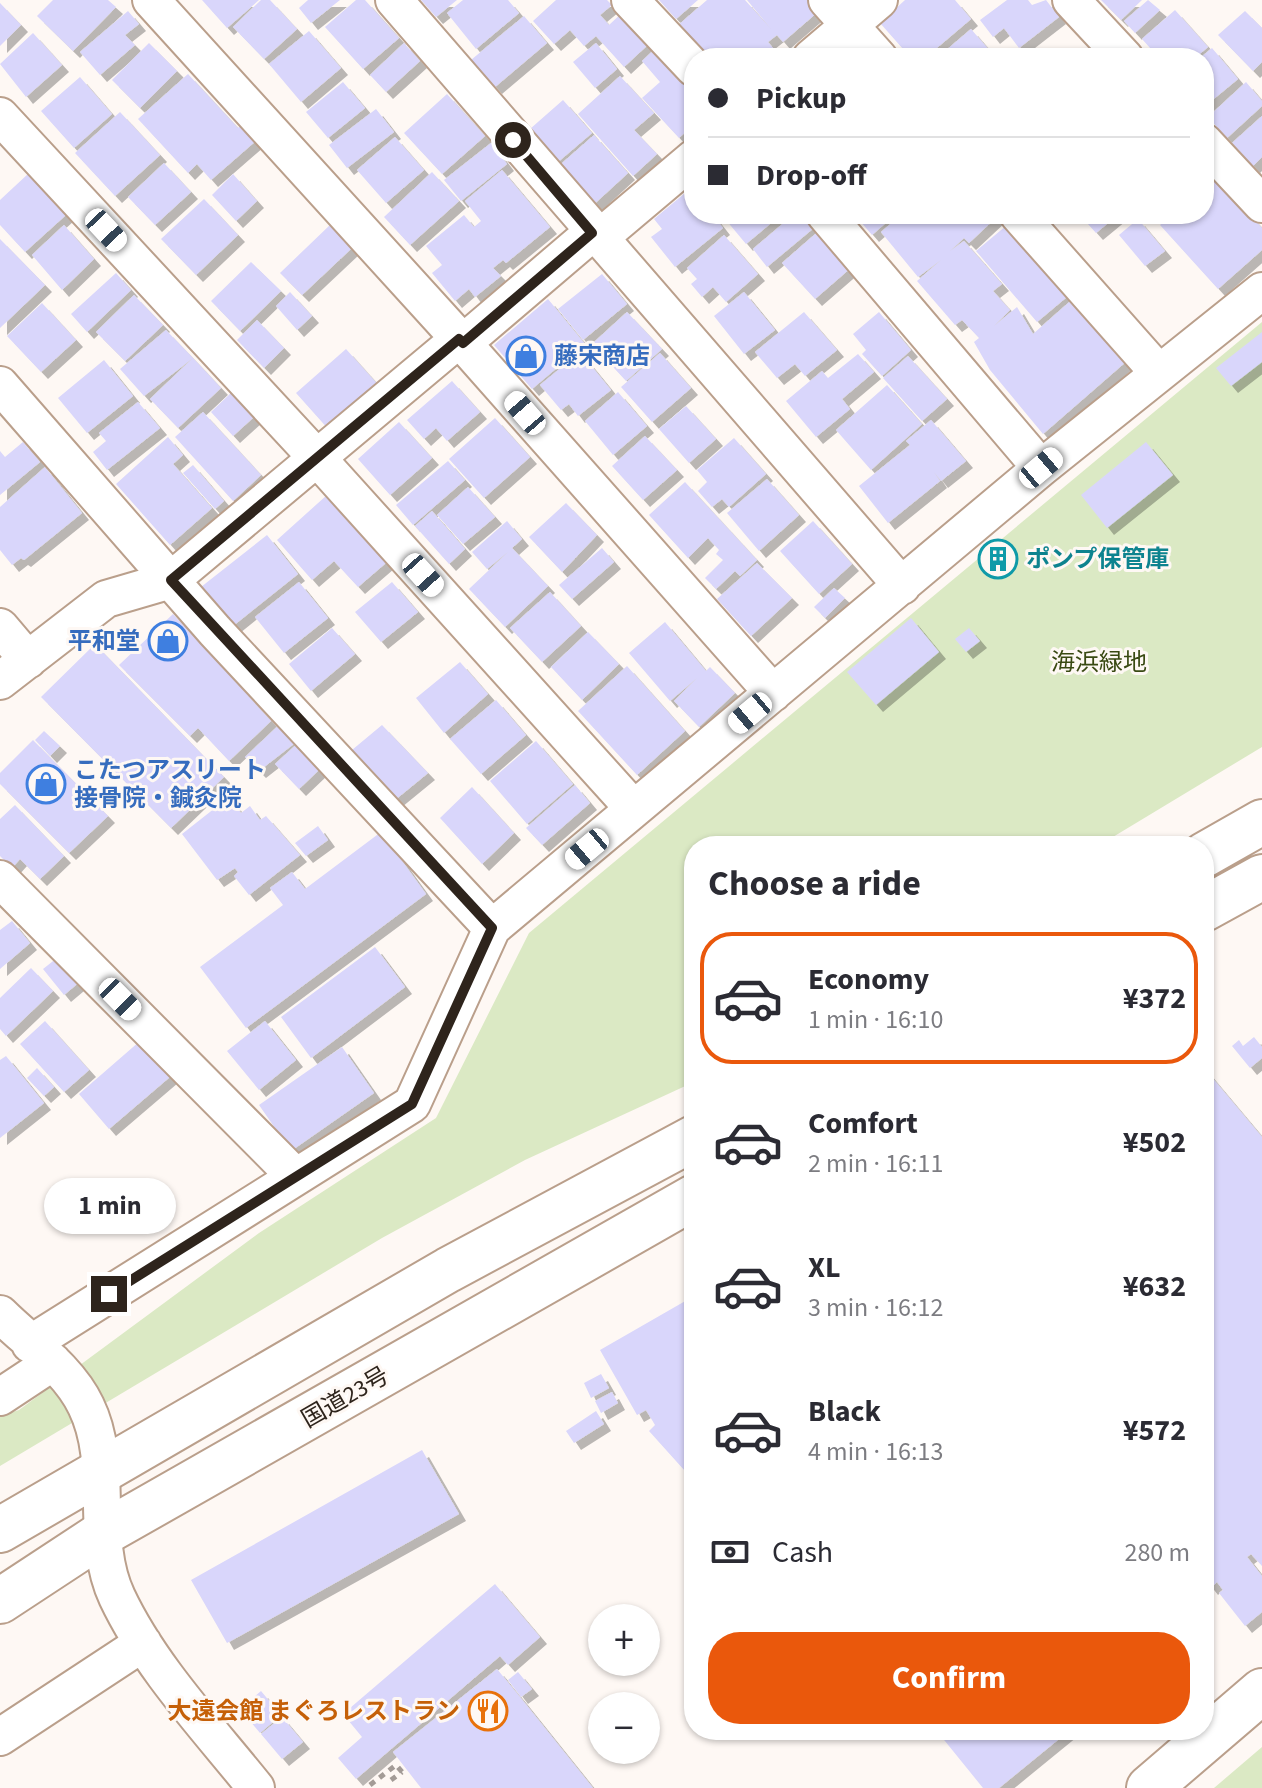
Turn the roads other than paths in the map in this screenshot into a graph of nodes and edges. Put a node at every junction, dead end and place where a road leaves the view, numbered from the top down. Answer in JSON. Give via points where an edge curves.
{"nodes":[{"id":1,"x":151,"y":0,"type":"edge"},
{"id":2,"x":394,"y":0,"type":"edge"},
{"id":3,"x":630,"y":0,"type":"edge"},
{"id":4,"x":879,"y":0,"type":"edge"},
{"id":5,"x":1071,"y":0,"type":"edge"},
{"id":6,"x":838,"y":12,"type":"edge"},
{"id":7,"x":817,"y":48,"type":"edge"},
{"id":8,"x":870,"y":48,"type":"edge"},
{"id":9,"x":1116,"y":48,"type":"edge"},
{"id":10,"x":684,"y":57,"type":"edge"},
{"id":11,"x":0,"y":116,"type":"edge"},
{"id":12,"x":1214,"y":153,"type":"edge"},
{"id":13,"x":684,"y":166,"type":"edge"},
{"id":14,"x":1262,"y":204,"type":"edge"},
{"id":15,"x":834,"y":224,"type":"edge"},
{"id":16,"x":1027,"y":224,"type":"edge"},
{"id":17,"x":595,"y":236,"type":"junction"},
{"id":18,"x":1262,"y":291,"type":"edge"},
{"id":19,"x":461,"y":341,"type":"junction"},
{"id":20,"x":1158,"y":372,"type":"junction"},
{"id":21,"x":0,"y":385,"type":"edge"},
{"id":22,"x":318,"y":459,"type":"junction"},
{"id":23,"x":1041,"y":468,"type":"junction"},
{"id":24,"x":171,"y":580,"type":"junction"},
{"id":25,"x":902,"y":586,"type":"junction"},
{"id":26,"x":0,"y":627,"type":"edge"},
{"id":27,"x":14,"y":670,"type":"edge"},
{"id":28,"x":773,"y":693,"type":"junction"},
{"id":29,"x":634,"y":809,"type":"junction"},
{"id":30,"x":1262,"y":822,"type":"edge"},
{"id":31,"x":1214,"y":849,"type":"edge"},
{"id":32,"x":1262,"y":877,"type":"edge"},
{"id":33,"x":0,"y":879,"type":"edge"},
{"id":34,"x":1214,"y":903,"type":"edge"},
{"id":35,"x":492,"y":928,"type":"junction"},
{"id":36,"x":684,"y":1143,"type":"edge"},
{"id":37,"x":294,"y":1175,"type":"junction"},
{"id":38,"x":684,"y":1203,"type":"edge"},
{"id":39,"x":0,"y":1314,"type":"edge"},
{"id":40,"x":42,"y":1353,"type":"junction"},
{"id":41,"x":0,"y":1397,"type":"edge"},
{"id":42,"x":100,"y":1472,"type":"junction"},
{"id":43,"x":0,"y":1530,"type":"edge"},
{"id":44,"x":102,"y":1534,"type":"junction"},
{"id":45,"x":0,"y":1601,"type":"edge"},
{"id":46,"x":143,"y":1643,"type":"junction"},
{"id":47,"x":1262,"y":1691,"type":"edge"},
{"id":48,"x":1214,"y":1732,"type":"edge"},
{"id":49,"x":0,"y":1737,"type":"edge"},
{"id":50,"x":1205,"y":1740,"type":"edge"},
{"id":51,"x":256,"y":1788,"type":"edge"},
{"id":52,"x":1149,"y":1788,"type":"edge"}],
"edges":[{"from":1,"to":19,"type":"street"},
{"from":2,"to":17,"type":"street"},
{"from":3,"to":10,"type":"street"},
{"from":4,"to":6,"type":"street"},
{"from":5,"to":9,"type":"street"},
{"from":6,"to":7,"type":"street"},
{"from":6,"to":8,"type":"street"},
{"from":11,"to":22,"type":"street"},
{"from":12,"to":14,"type":"street"},
{"from":13,"to":17,"type":"street"},
{"from":15,"to":23,"type":"street"},
{"from":16,"to":20,"type":"street"},
{"from":17,"to":19,"type":"street"},
{"from":17,"to":25,"type":"street"},
{"from":18,"to":20,"type":"street"},
{"from":19,"to":22,"type":"street"},
{"from":19,"to":28,"type":"street"},
{"from":20,"to":23,"type":"street"},
{"from":21,"to":24,"type":"street"},
{"from":22,"to":24,"type":"street"},
{"from":22,"to":29,"type":"street"},
{"from":23,"to":25,"type":"street"},
{"from":24,"to":27,"type":"street","via":[[106,599]]},
{"from":24,"to":35,"type":"street"},
{"from":25,"to":28,"type":"street"},
{"from":26,"to":27,"type":"street"},
{"from":28,"to":29,"type":"street"},
{"from":29,"to":35,"type":"street"},
{"from":30,"to":31,"type":"main road"},
{"from":32,"to":34,"type":"main road"},
{"from":33,"to":37,"type":"street"},
{"from":35,"to":37,"type":"street","via":[[412,1104]]},
{"from":36,"to":42,"type":"main road","via":[[448,1270]]},
{"from":37,"to":40,"type":"street"},
{"from":38,"to":44,"type":"main road","name":"国道23号"},
{"from":39,"to":40,"type":"street"},
{"from":40,"to":41,"type":"street"},
{"from":40,"to":42,"type":"street","via":[[87,1408]]},
{"from":42,"to":43,"type":"main road"},
{"from":42,"to":44,"type":"street"},
{"from":44,"to":45,"type":"main road","name":"国道23号"},
{"from":44,"to":46,"type":"street","via":[[116,1596]]},
{"from":46,"to":49,"type":"street"},
{"from":46,"to":51,"type":"street"},
{"from":47,"to":48,"type":"main road"},
{"from":50,"to":52,"type":"main road"}]}
